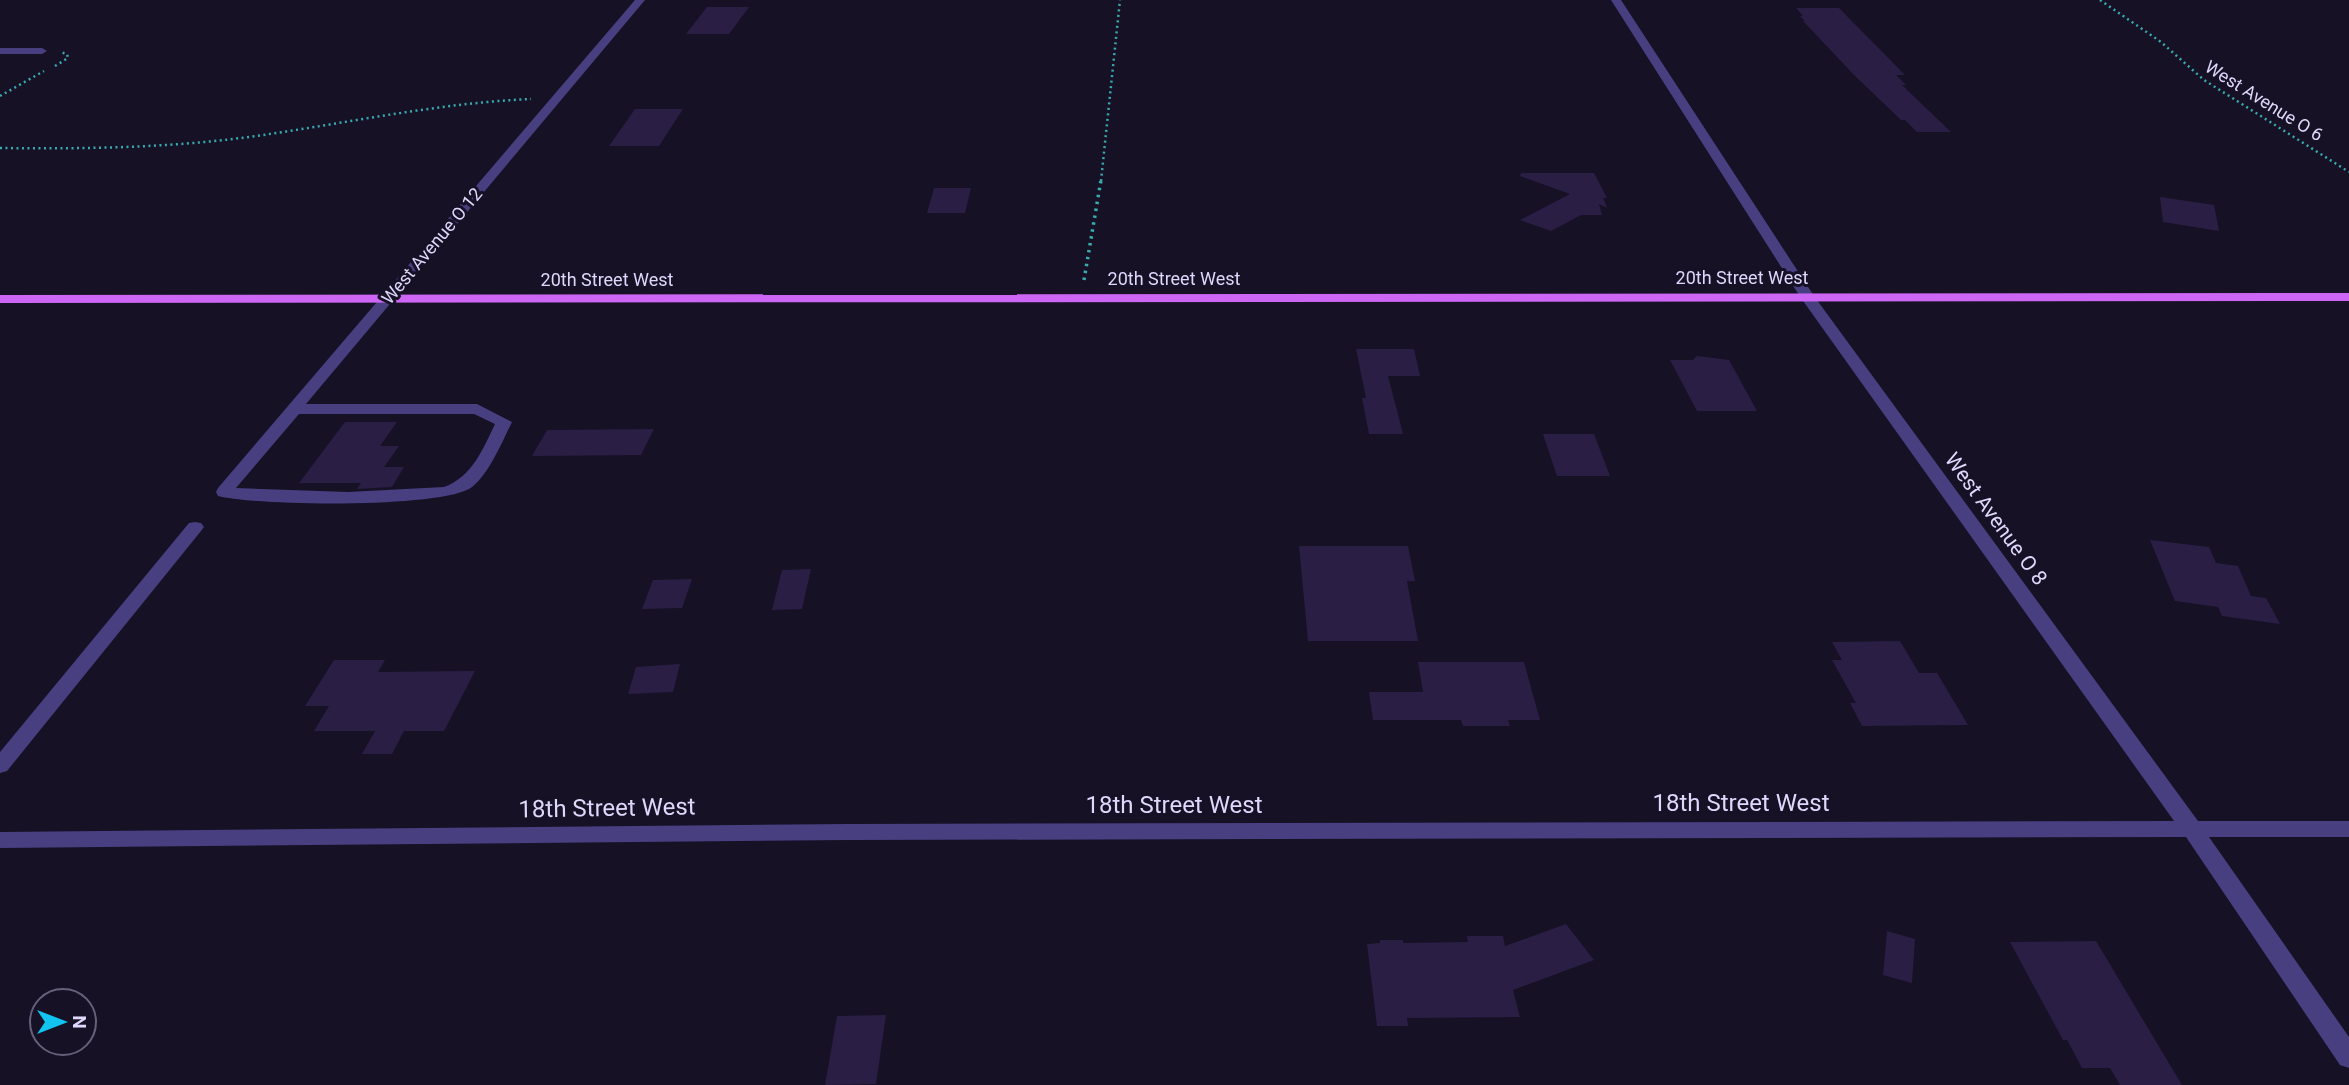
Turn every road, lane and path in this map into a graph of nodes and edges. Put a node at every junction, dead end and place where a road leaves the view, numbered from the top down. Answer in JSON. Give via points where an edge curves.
{"nodes":[{"id":1,"x":640,"y":0,"type":"edge"},
{"id":2,"x":1120,"y":0,"type":"edge"},
{"id":3,"x":1616,"y":0,"type":"edge"},
{"id":4,"x":2100,"y":0,"type":"edge"},
{"id":5,"x":0,"y":51,"type":"edge"},
{"id":6,"x":22,"y":51,"type":"junction"},
{"id":7,"x":42,"y":51,"type":"dead end"},
{"id":8,"x":0,"y":64,"type":"edge"},
{"id":9,"x":557,"y":99,"type":"junction"},
{"id":10,"x":0,"y":148,"type":"edge"},
{"id":11,"x":2349,"y":172,"type":"edge"},
{"id":12,"x":2349,"y":297,"type":"edge"},
{"id":13,"x":1086,"y":298,"type":"junction"},
{"id":14,"x":1808,"y":298,"type":"junction"},
{"id":15,"x":0,"y":299,"type":"edge"},
{"id":16,"x":386,"y":300,"type":"junction"},
{"id":17,"x":295,"y":409,"type":"junction"},
{"id":18,"x":195,"y":527,"type":"dead end"},
{"id":19,"x":0,"y":766,"type":"edge"},
{"id":20,"x":2192,"y":828,"type":"junction"},
{"id":21,"x":2349,"y":829,"type":"edge"},
{"id":22,"x":0,"y":840,"type":"edge"},
{"id":23,"x":2349,"y":1057,"type":"edge"}],
"edges":[{"from":1,"to":9,"type":"street","name":"West Avenue O 12"},
{"from":2,"to":13,"type":"path","via":[[1098,205],[1086,263]]},
{"from":3,"to":14,"type":"street","name":"West Avenue O 8"},
{"from":4,"to":11,"type":"path","name":"West Avenue O 6","via":[[2204,80]]},
{"from":5,"to":6,"type":"street"},
{"from":6,"to":7,"type":"street"},
{"from":6,"to":8,"type":"street"},
{"from":9,"to":10,"type":"path","via":[[487,102],[180,145]]},
{"from":9,"to":16,"type":"street","name":"West Avenue O 12"},
{"from":12,"to":14,"type":"main road","name":"20th Street West"},
{"from":13,"to":14,"type":"main road","name":"20th Street West"},
{"from":13,"to":16,"type":"main road","name":"20th Street West"},
{"from":14,"to":20,"type":"street","name":"West Avenue O 8"},
{"from":15,"to":16,"type":"main road","name":"20th Street West"},
{"from":16,"to":17,"type":"street","name":"West Avenue O 12"},
{"from":17,"to":17,"type":"street","name":"West Avenue O 12","via":[[477,409],[504,422],[490,451],[464,485],[436,495],[291,497],[224,492]]},
{"from":18,"to":19,"type":"street"},
{"from":20,"to":21,"type":"street","name":"18th Street West"},
{"from":20,"to":22,"type":"street","name":"18th Street West"},
{"from":20,"to":23,"type":"street","name":"West Avenue O 8"}]}
